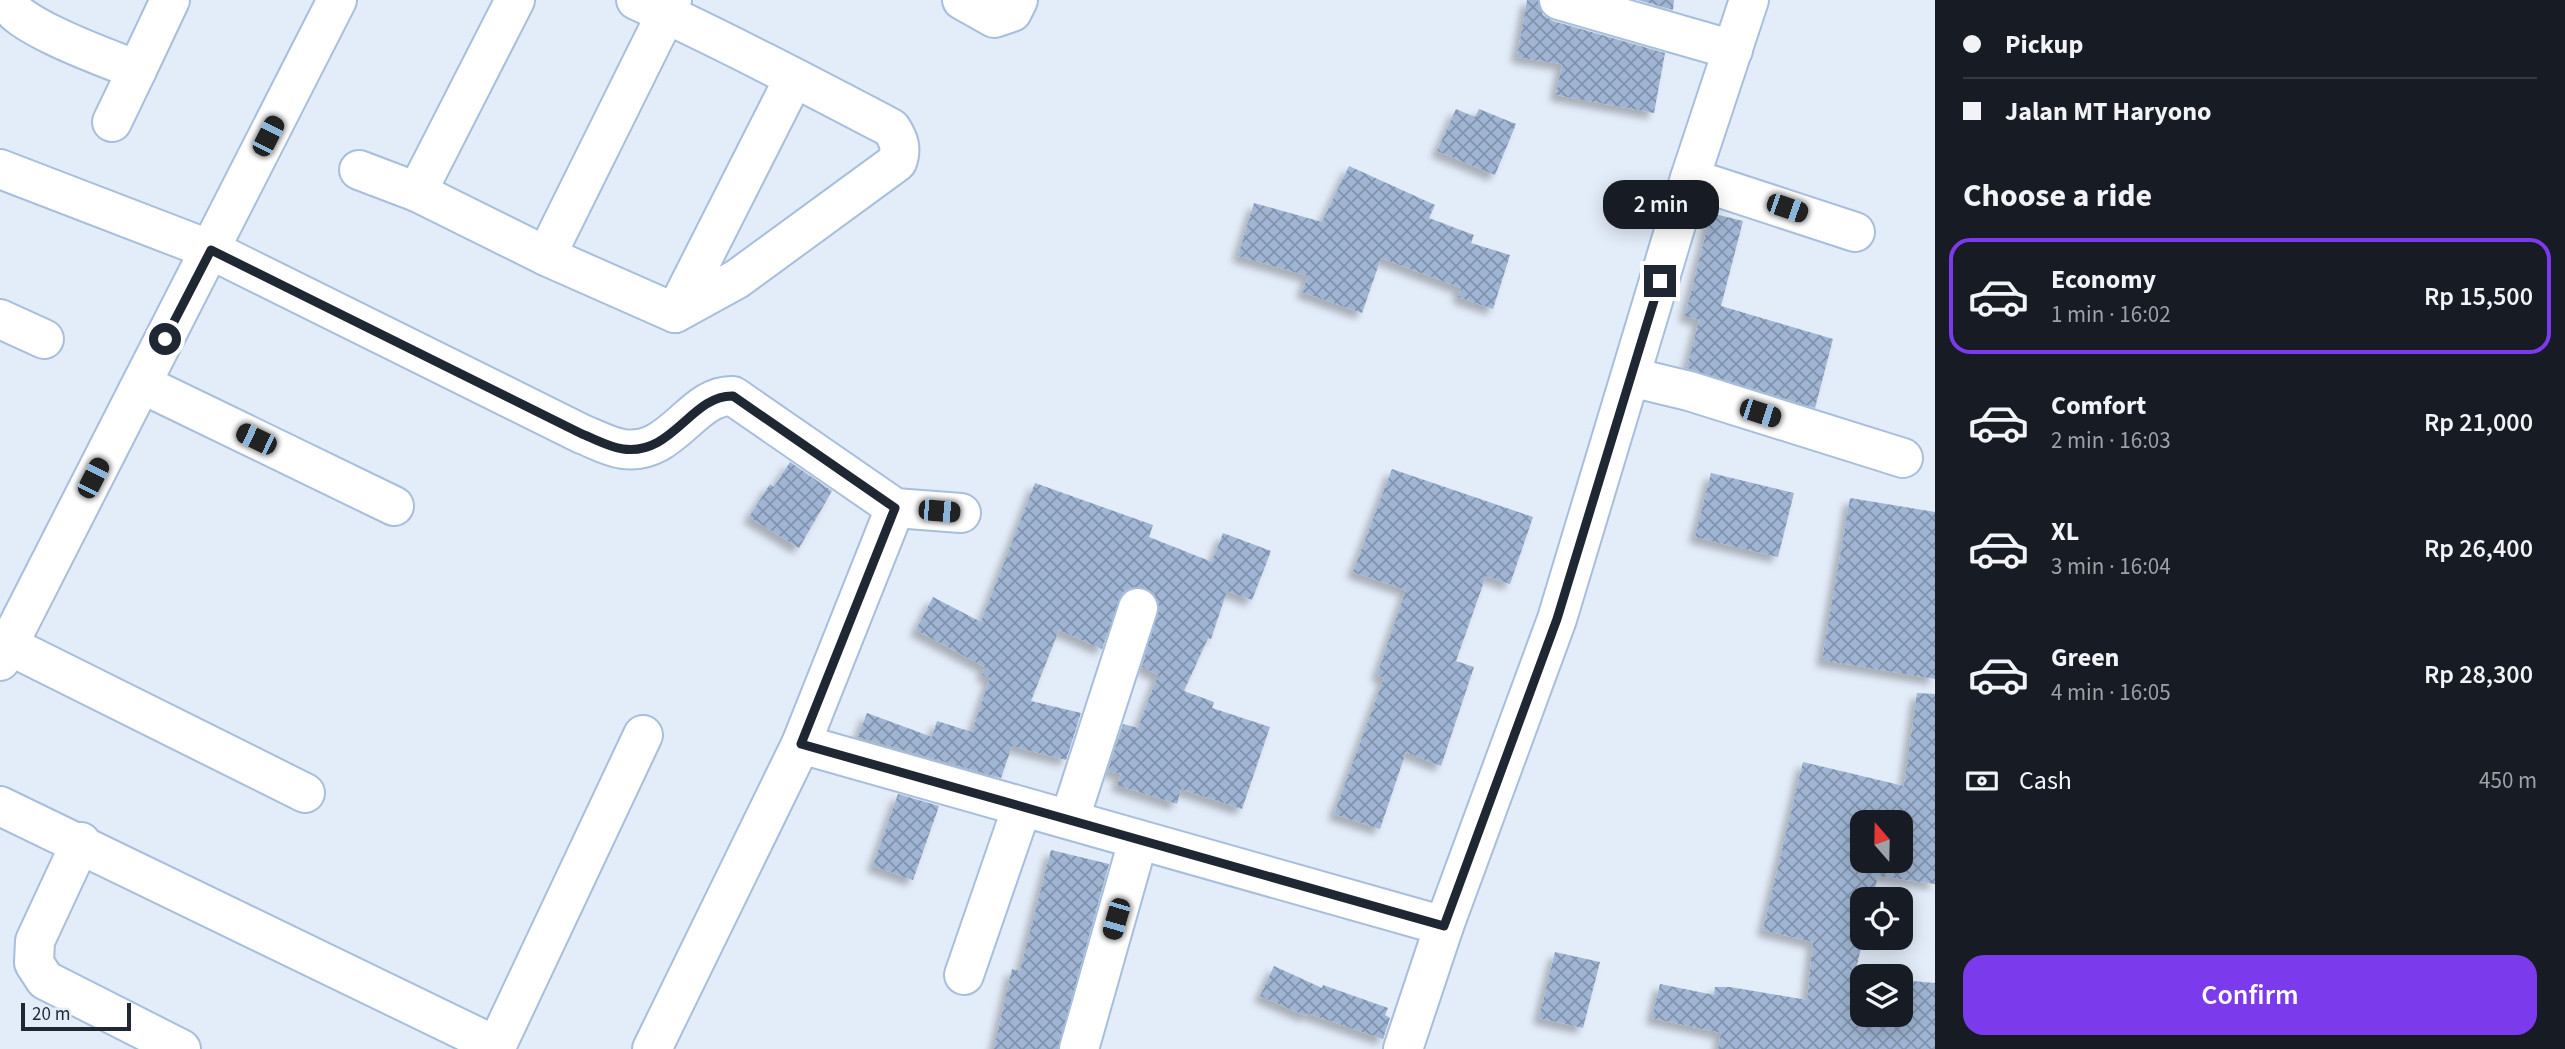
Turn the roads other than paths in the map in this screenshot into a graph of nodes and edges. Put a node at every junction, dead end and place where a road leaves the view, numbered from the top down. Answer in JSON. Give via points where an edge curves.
{"nodes":[{"id":1,"x":8,"y":0,"type":"edge"},
{"id":2,"x":170,"y":0,"type":"edge"},
{"id":3,"x":337,"y":0,"type":"edge"},
{"id":4,"x":516,"y":0,"type":"edge"},
{"id":5,"x":962,"y":0,"type":"edge"},
{"id":6,"x":1018,"y":0,"type":"edge"},
{"id":7,"x":1559,"y":0,"type":"edge"},
{"id":8,"x":1749,"y":0,"type":"edge"},
{"id":9,"x":658,"y":5,"type":"edge"},
{"id":10,"x":1733,"y":50,"type":"junction"},
{"id":11,"x":138,"y":70,"type":"junction"},
{"id":12,"x":794,"y":78,"type":"junction"},
{"id":13,"x":112,"y":122,"type":"dead end"},
{"id":14,"x":0,"y":169,"type":"edge"},
{"id":15,"x":359,"y":170,"type":"dead end"},
{"id":16,"x":1690,"y":178,"type":"junction"},
{"id":17,"x":417,"y":192,"type":"junction"},
{"id":18,"x":1856,"y":232,"type":"dead end"},
{"id":19,"x":211,"y":250,"type":"junction"},
{"id":20,"x":546,"y":256,"type":"junction"},
{"id":21,"x":674,"y":313,"type":"junction"},
{"id":22,"x":2,"y":325,"type":"edge"},
{"id":23,"x":44,"y":339,"type":"dead end"},
{"id":24,"x":1631,"y":377,"type":"junction"},
{"id":25,"x":142,"y":384,"type":"junction"},
{"id":26,"x":1903,"y":458,"type":"dead end"},
{"id":27,"x":394,"y":506,"type":"dead end"},
{"id":28,"x":895,"y":508,"type":"junction"},
{"id":29,"x":961,"y":513,"type":"dead end"},
{"id":30,"x":1138,"y":608,"type":"dead end"},
{"id":31,"x":7,"y":633,"type":"edge"},
{"id":32,"x":643,"y":736,"type":"dead end"},
{"id":33,"x":801,"y":744,"type":"junction"},
{"id":34,"x":305,"y":793,"type":"dead end"},
{"id":35,"x":0,"y":806,"type":"edge"},
{"id":36,"x":1022,"y":807,"type":"junction"},
{"id":37,"x":1070,"y":818,"type":"junction"},
{"id":38,"x":1138,"y":841,"type":"junction"},
{"id":39,"x":81,"y":842,"type":"junction"},
{"id":40,"x":1444,"y":926,"type":"junction"},
{"id":41,"x":964,"y":975,"type":"dead end"},
{"id":42,"x":495,"y":1048,"type":"edge"},
{"id":43,"x":181,"y":1049,"type":"edge"},
{"id":44,"x":652,"y":1049,"type":"edge"},
{"id":45,"x":1079,"y":1049,"type":"edge"},
{"id":46,"x":1404,"y":1049,"type":"edge"}],
"edges":[{"from":1,"to":11,"type":"street","via":[[12,12],[29,24]]},
{"from":2,"to":11,"type":"street"},
{"from":3,"to":19,"type":"street"},
{"from":4,"to":17,"type":"street"},
{"from":5,"to":6,"type":"street","via":[[995,18],[1012,12]]},
{"from":7,"to":10,"type":"street"},
{"from":8,"to":10,"type":"street"},
{"from":9,"to":12,"type":"street"},
{"from":9,"to":20,"type":"street"},
{"from":10,"to":16,"type":"street"},
{"from":11,"to":13,"type":"street"},
{"from":12,"to":21,"type":"street"},
{"from":12,"to":21,"type":"street","via":[[891,128],[899,139],[897,162],[737,279]]},
{"from":14,"to":19,"type":"street"},
{"from":15,"to":17,"type":"street"},
{"from":16,"to":18,"type":"street"},
{"from":16,"to":24,"type":"street"},
{"from":17,"to":20,"type":"street"},
{"from":19,"to":25,"type":"street"},
{"from":19,"to":28,"type":"street","via":[[582,434],[621,449],[650,448],[709,403],[723,395],[733,396]]},
{"from":20,"to":21,"type":"street"},
{"from":22,"to":23,"type":"street"},
{"from":24,"to":26,"type":"street"},
{"from":24,"to":40,"type":"street","via":[[1557,619]]},
{"from":25,"to":27,"type":"street"},
{"from":25,"to":31,"type":"street"},
{"from":28,"to":29,"type":"street"},
{"from":28,"to":33,"type":"street"},
{"from":30,"to":37,"type":"street"},
{"from":31,"to":34,"type":"street"},
{"from":32,"to":42,"type":"street"},
{"from":33,"to":36,"type":"street"},
{"from":33,"to":44,"type":"street"},
{"from":35,"to":39,"type":"street"},
{"from":36,"to":37,"type":"street"},
{"from":36,"to":41,"type":"street"},
{"from":37,"to":38,"type":"street"},
{"from":38,"to":40,"type":"street"},
{"from":38,"to":45,"type":"street"},
{"from":39,"to":42,"type":"street"},
{"from":39,"to":43,"type":"street","via":[[35,941],[34,963],[45,980]]},
{"from":40,"to":46,"type":"street"}]}
